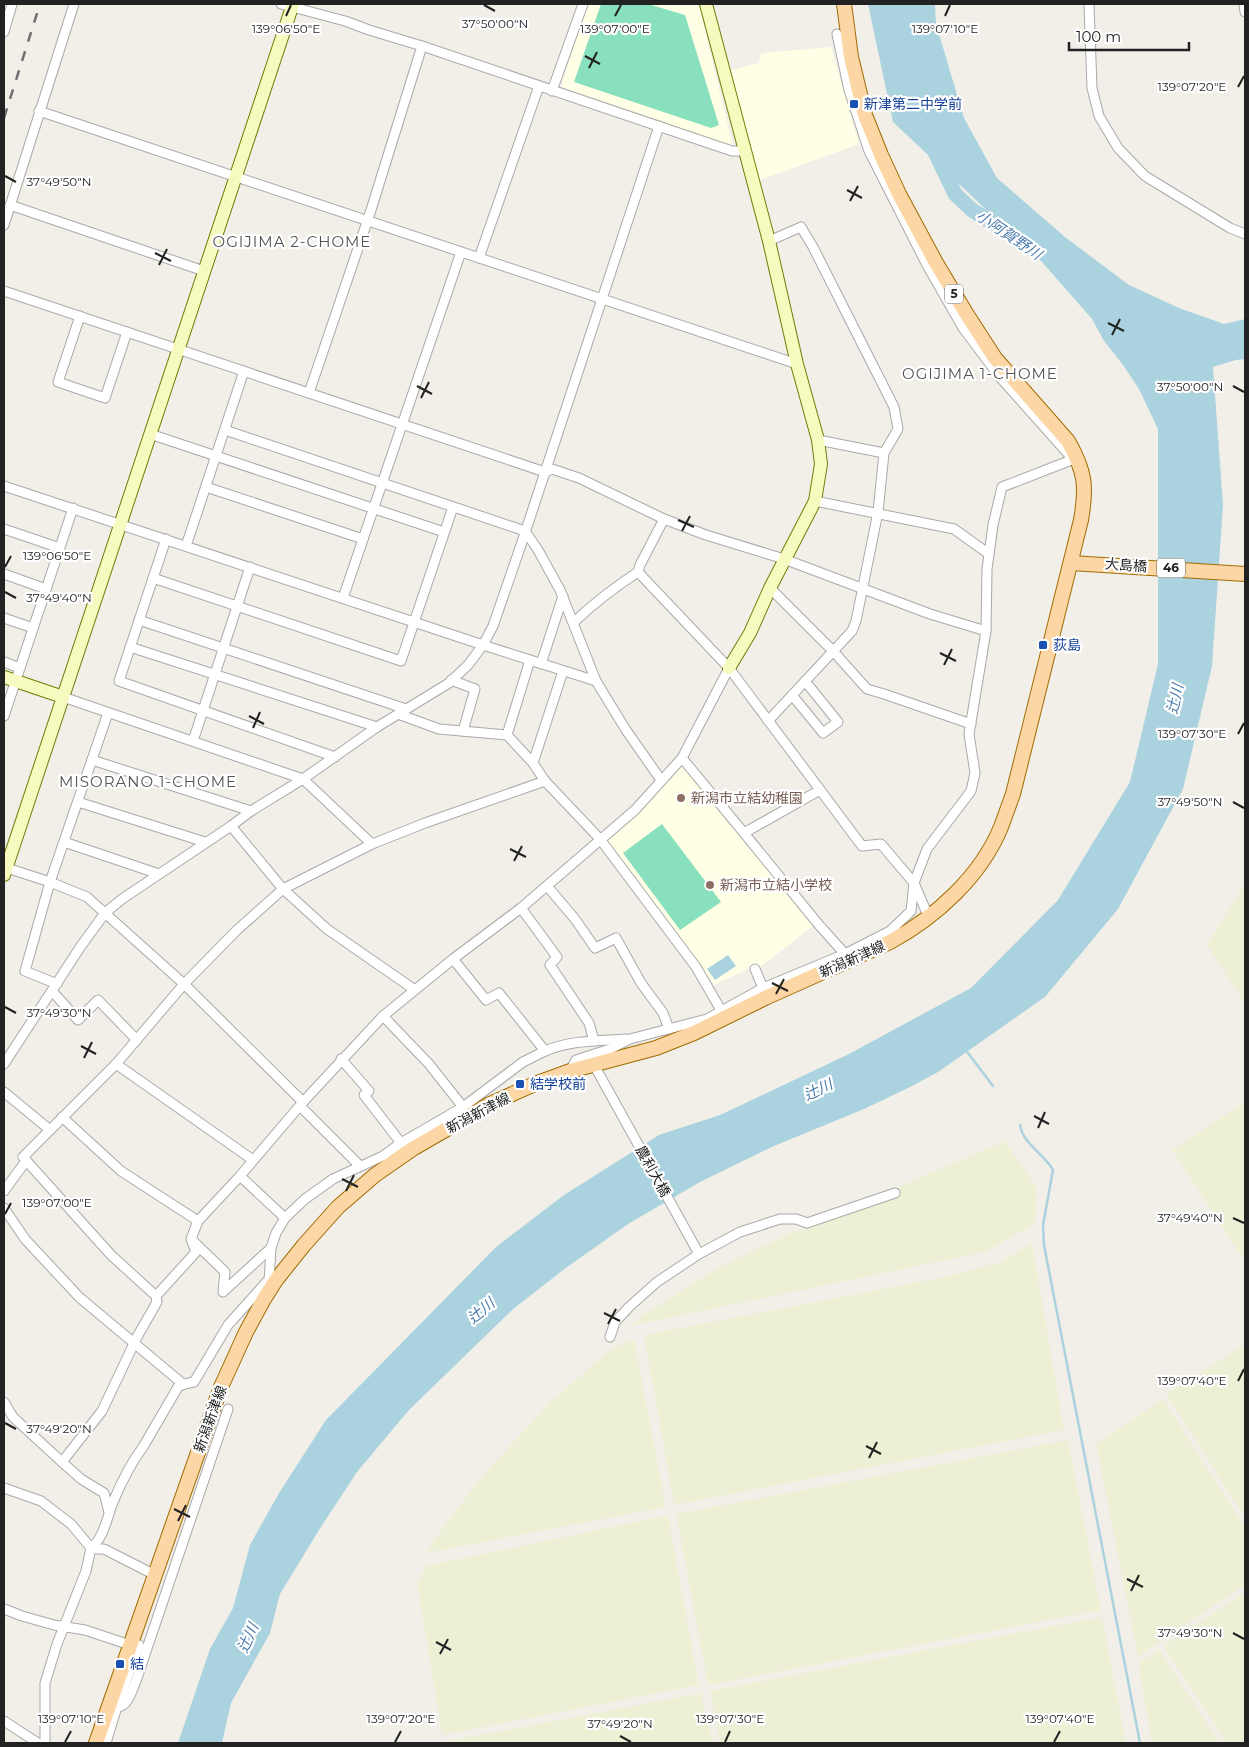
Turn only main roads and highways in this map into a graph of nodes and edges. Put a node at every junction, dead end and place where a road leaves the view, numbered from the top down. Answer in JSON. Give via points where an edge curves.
{"nodes":[{"id":1,"x":844,"y":4,"type":"edge"},
{"id":2,"x":1071,"y":563,"type":"junction"},
{"id":3,"x":1245,"y":574,"type":"edge"},
{"id":4,"x":96,"y":1743,"type":"edge"}],
"edges":[{"from":1,"to":2,"type":"main road","number":"5","via":[[851,57],[865,115],[899,194],[935,261],[995,358],[1068,441],[1075,457],[1085,482],[1085,499]]},
{"from":2,"to":3,"type":"main road","name":"大島橋","number":"46"},
{"from":2,"to":4,"type":"main road","name":"新潟新津線","number":"5","via":[[1001,828],[978,867],[929,918],[890,942],[764,993],[694,1033],[656,1048],[570,1071],[490,1104],[375,1175],[338,1207],[304,1245],[264,1299],[221,1388]]}]}
